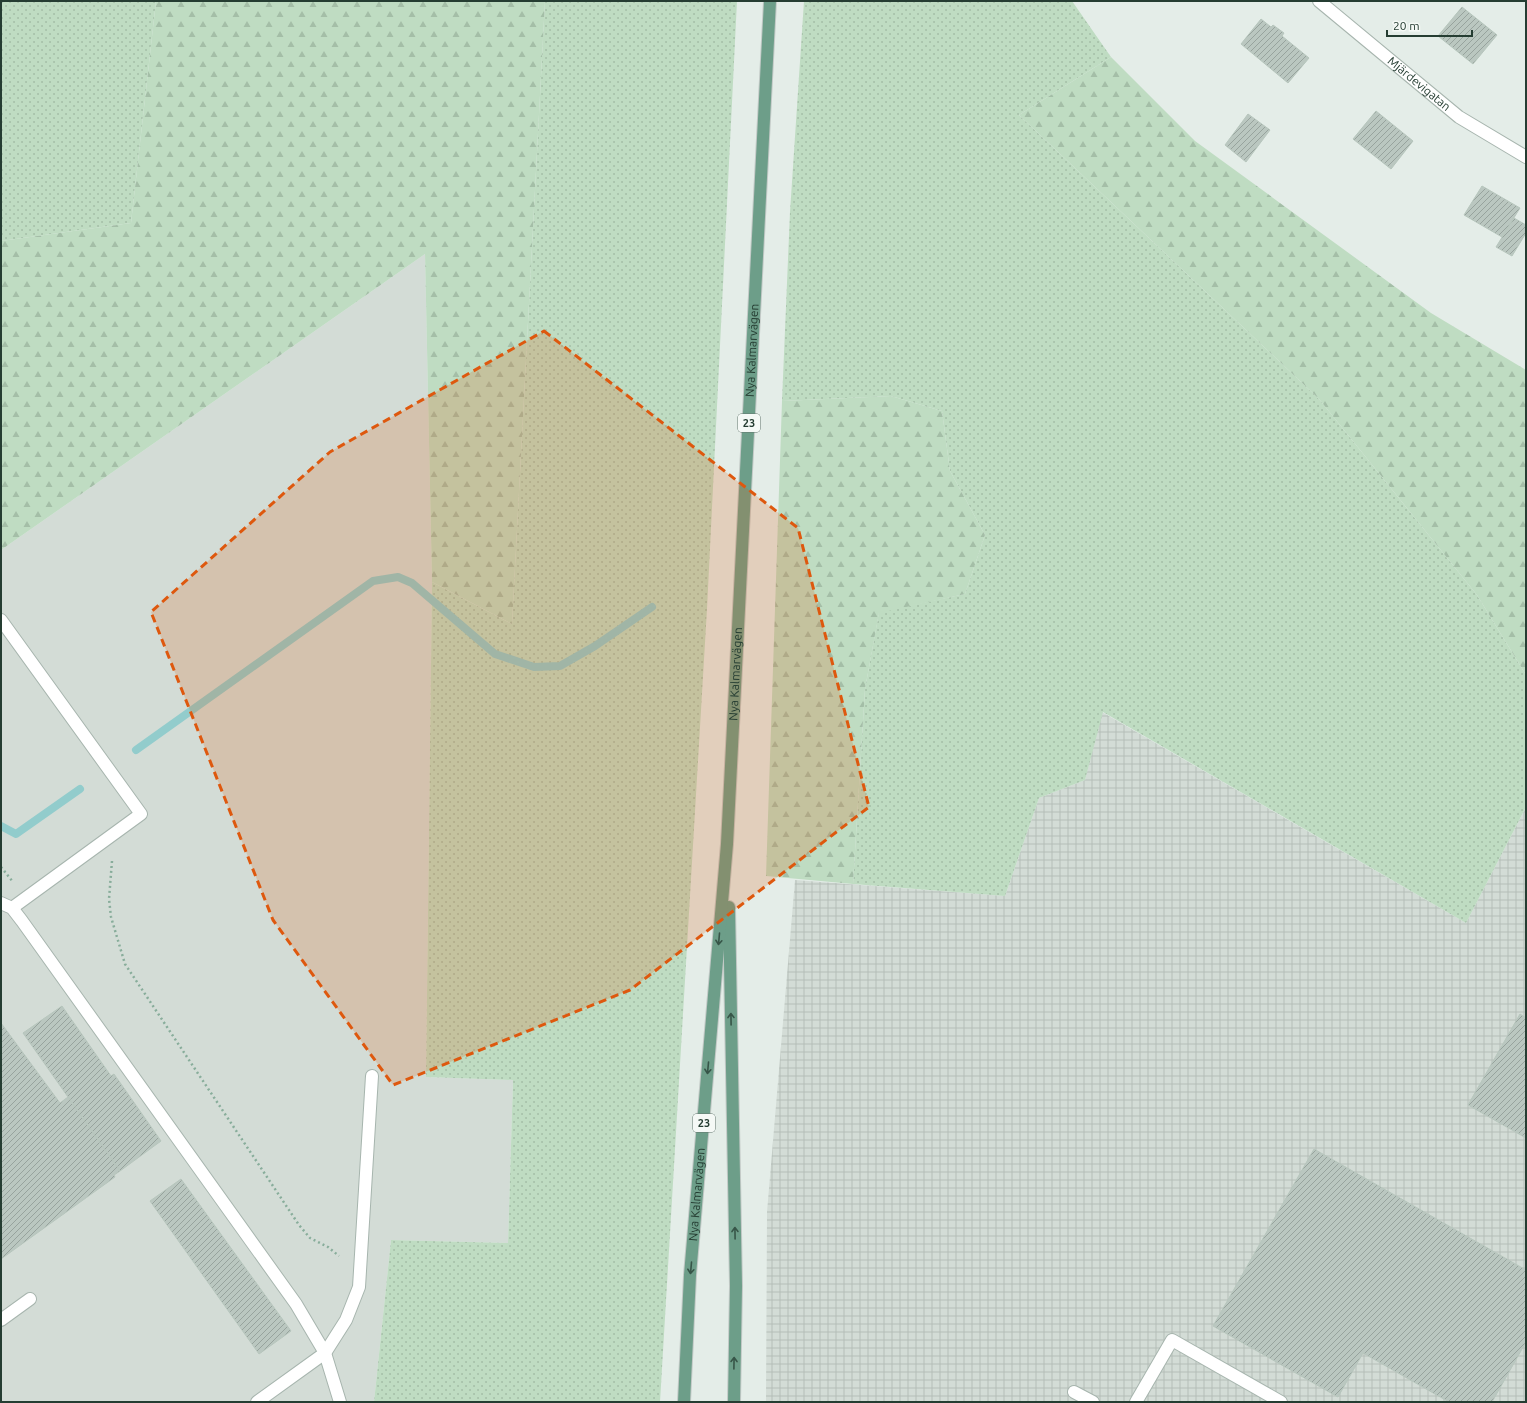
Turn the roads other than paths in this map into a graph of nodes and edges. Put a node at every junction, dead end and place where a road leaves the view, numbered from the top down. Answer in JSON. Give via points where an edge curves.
{"nodes":[{"id":1,"x":770,"y":1,"type":"edge"},
{"id":2,"x":1319,"y":1,"type":"edge"},
{"id":3,"x":1526,"y":157,"type":"edge"},
{"id":4,"x":1,"y":620,"type":"edge"},
{"id":5,"x":727,"y":844,"type":"junction"},
{"id":6,"x":7,"y":906,"type":"edge"},
{"id":7,"x":372,"y":1076,"type":"dead end"},
{"id":8,"x":30,"y":1299,"type":"dead end"},
{"id":9,"x":1,"y":1320,"type":"edge"},
{"id":10,"x":325,"y":1353,"type":"junction"},
{"id":11,"x":1074,"y":1392,"type":"dead end"},
{"id":12,"x":257,"y":1402,"type":"edge"},
{"id":13,"x":340,"y":1402,"type":"edge"},
{"id":14,"x":684,"y":1402,"type":"edge"},
{"id":15,"x":734,"y":1402,"type":"edge"},
{"id":16,"x":1093,"y":1402,"type":"edge"},
{"id":17,"x":1136,"y":1402,"type":"edge"},
{"id":18,"x":1281,"y":1402,"type":"edge"}],
"edges":[{"from":1,"to":5,"type":"main road","name":"Nya Kalmarvägen","number":"23"},
{"from":2,"to":3,"type":"street","name":"Mjärdevigatan","via":[[1459,117]]},
{"from":4,"to":6,"type":"street","via":[[141,814]]},
{"from":5,"to":14,"type":"main road","name":"Nya Kalmarvägen","number":"23","one_way":true,"via":[[691,1267]]},
{"from":15,"to":5,"type":"main road","name":"Nya Kalmarvägen","number":"23","one_way":true,"via":[[736,1286]]},
{"from":6,"to":10,"type":"street","via":[[296,1304]]},
{"from":7,"to":10,"type":"street","via":[[359,1287],[346,1320]]},
{"from":8,"to":9,"type":"street"},
{"from":10,"to":12,"type":"street"},
{"from":10,"to":13,"type":"street"},
{"from":11,"to":16,"type":"street"},
{"from":17,"to":18,"type":"street","via":[[1172,1340]]}]}
